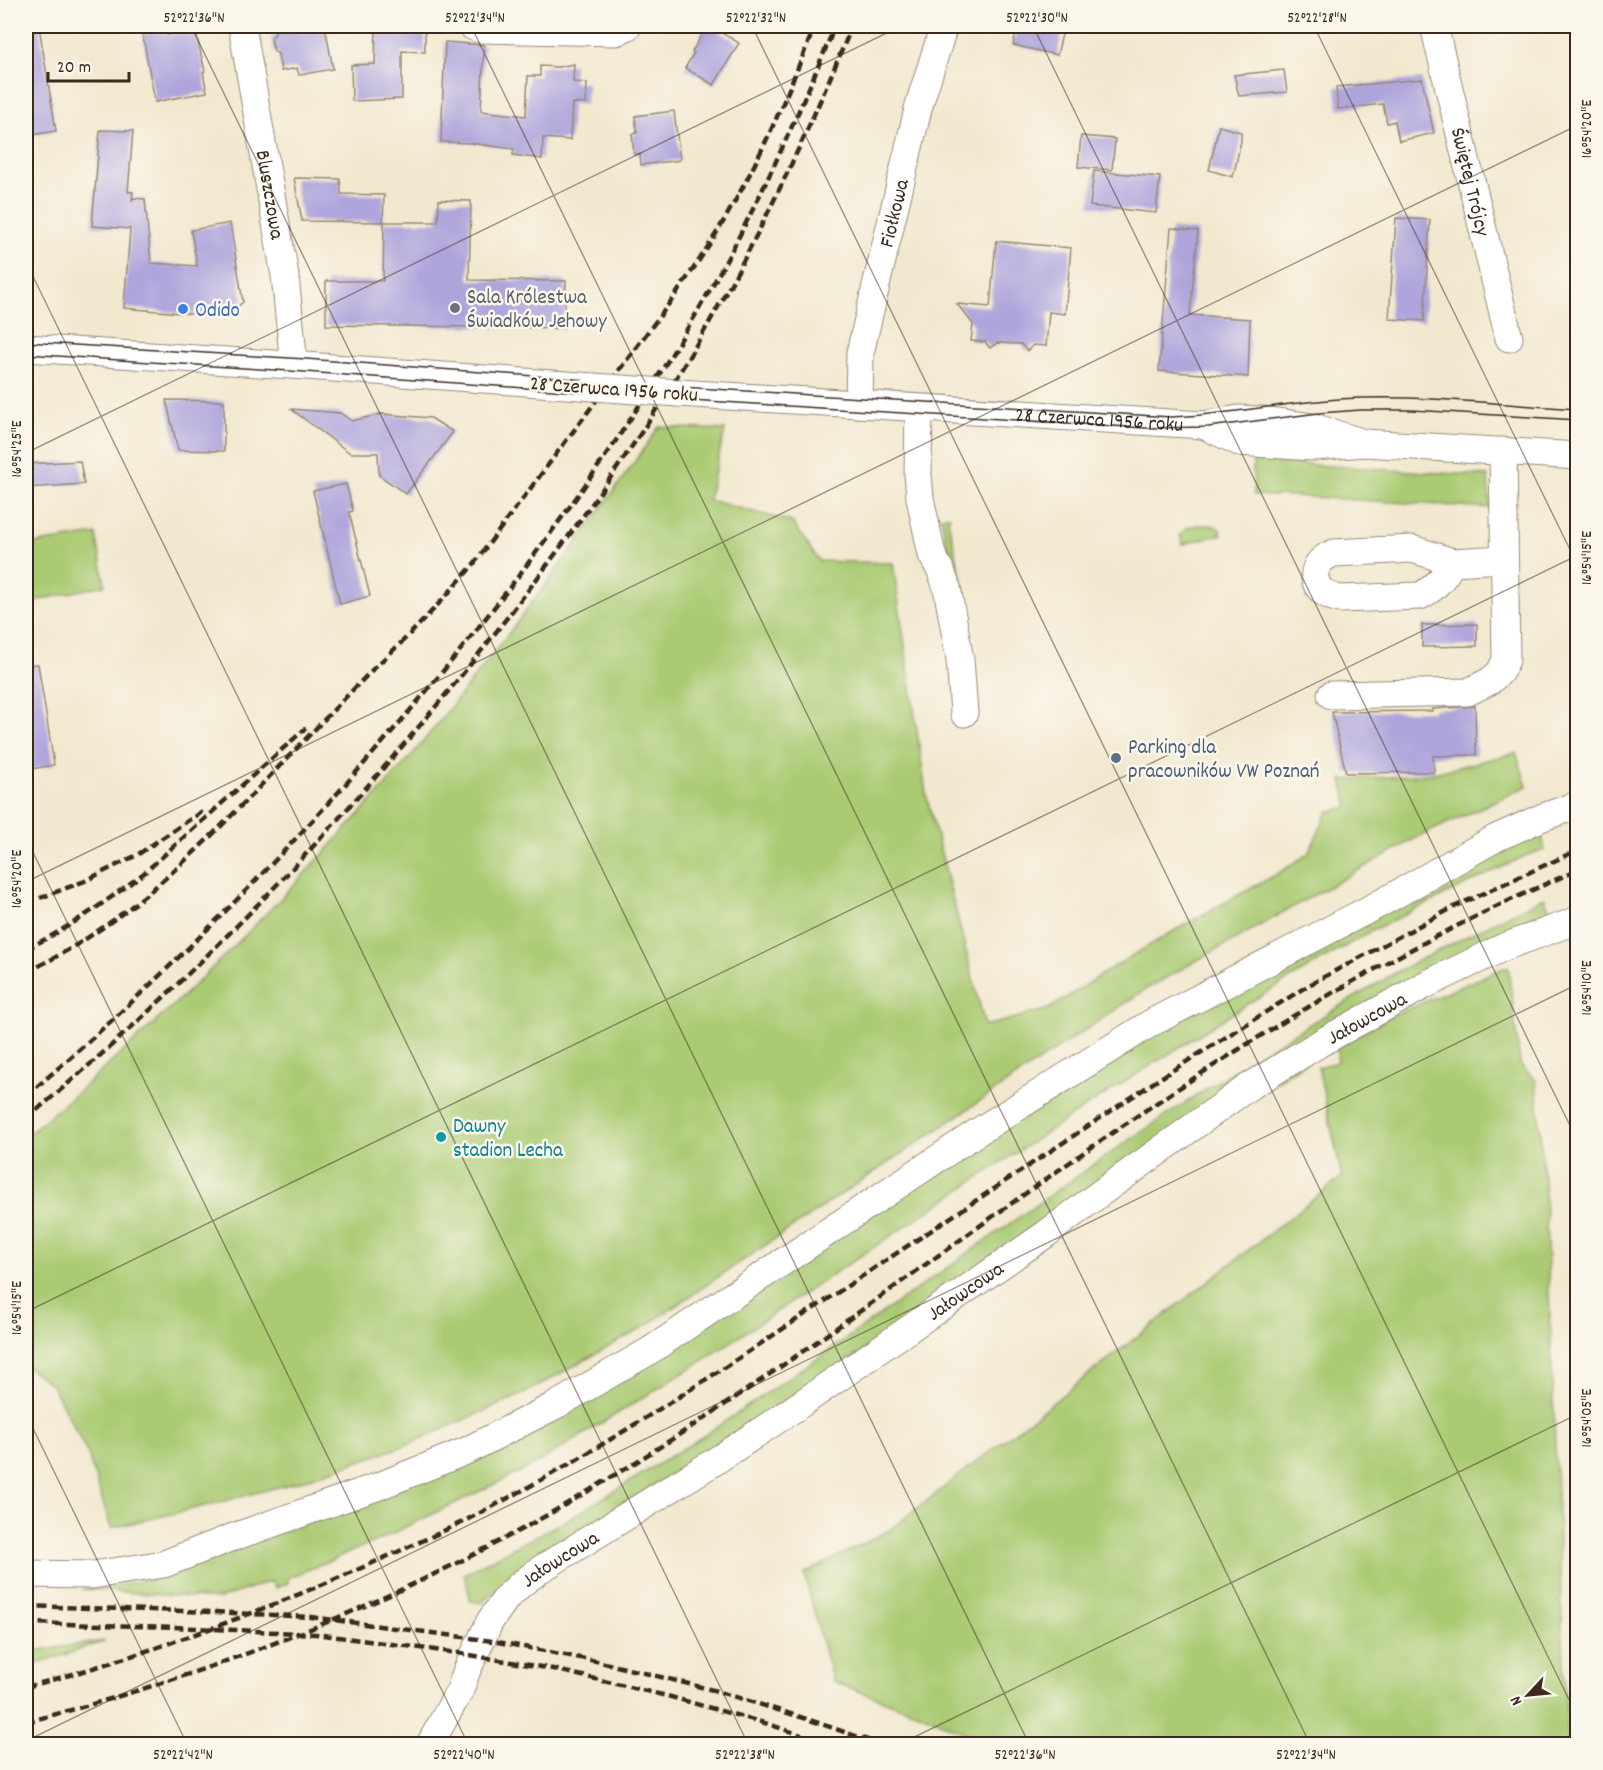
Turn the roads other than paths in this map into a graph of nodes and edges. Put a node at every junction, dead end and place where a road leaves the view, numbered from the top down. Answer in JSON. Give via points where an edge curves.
{"nodes":[{"id":1,"x":242,"y":26,"type":"edge"},
{"id":2,"x":472,"y":26,"type":"edge"},
{"id":3,"x":628,"y":26,"type":"edge"},
{"id":4,"x":944,"y":26,"type":"edge"},
{"id":5,"x":1434,"y":26,"type":"edge"},
{"id":6,"x":1509,"y":338,"type":"dead end"},
{"id":7,"x":26,"y":348,"type":"edge"},
{"id":8,"x":294,"y":365,"type":"junction"},
{"id":9,"x":859,"y":404,"type":"junction"},
{"id":10,"x":919,"y":408,"type":"junction"},
{"id":11,"x":1503,"y":450,"type":"junction"},
{"id":12,"x":1578,"y":456,"type":"edge"},
{"id":13,"x":932,"y":555,"type":"dead end"},
{"id":14,"x":1503,"y":559,"type":"junction"},
{"id":15,"x":1453,"y":562,"type":"dead end"},
{"id":16,"x":1331,"y":695,"type":"dead end"},
{"id":17,"x":1578,"y":805,"type":"edge"},
{"id":18,"x":1578,"y":920,"type":"edge"},
{"id":19,"x":26,"y":1574,"type":"edge"},
{"id":20,"x":442,"y":1738,"type":"edge"}],
"edges":[{"from":1,"to":8,"type":"street","name":"Bluszczowa","via":[[285,276]]},
{"from":2,"to":3,"type":"street","via":[[616,32]]},
{"from":4,"to":9,"type":"street","name":"Fiołkowa","via":[[919,105],[860,353]]},
{"from":5,"to":6,"type":"street","name":"Świętej Trójcy"},
{"from":7,"to":8,"type":"street","name":"28 Czerwca 1956 roku"},
{"from":8,"to":9,"type":"street","name":"28 Czerwca 1956 roku","bridge":true},
{"from":9,"to":10,"type":"street","name":"28 Czerwca 1956 roku"},
{"from":10,"to":11,"type":"street","name":"28 Czerwca 1956 roku","via":[[1203,425],[1238,419],[1280,422],[1313,427],[1364,443]]},
{"from":10,"to":13,"type":"street","via":[[920,498]]},
{"from":11,"to":12,"type":"street","name":"28 Czerwca 1956 roku"},
{"from":11,"to":14,"type":"street"},
{"from":14,"to":15,"type":"street"},
{"from":14,"to":16,"type":"street","via":[[1506,660],[1490,681],[1467,692]]},
{"from":17,"to":19,"type":"street","via":[[1496,838],[1151,1023],[651,1350],[558,1404],[466,1450],[164,1564],[93,1575]]},
{"from":18,"to":20,"type":"street","name":"Jałowcowa","via":[[1504,946],[1322,1042],[1247,1089],[795,1408],[541,1569],[507,1598],[490,1621]]}]}
